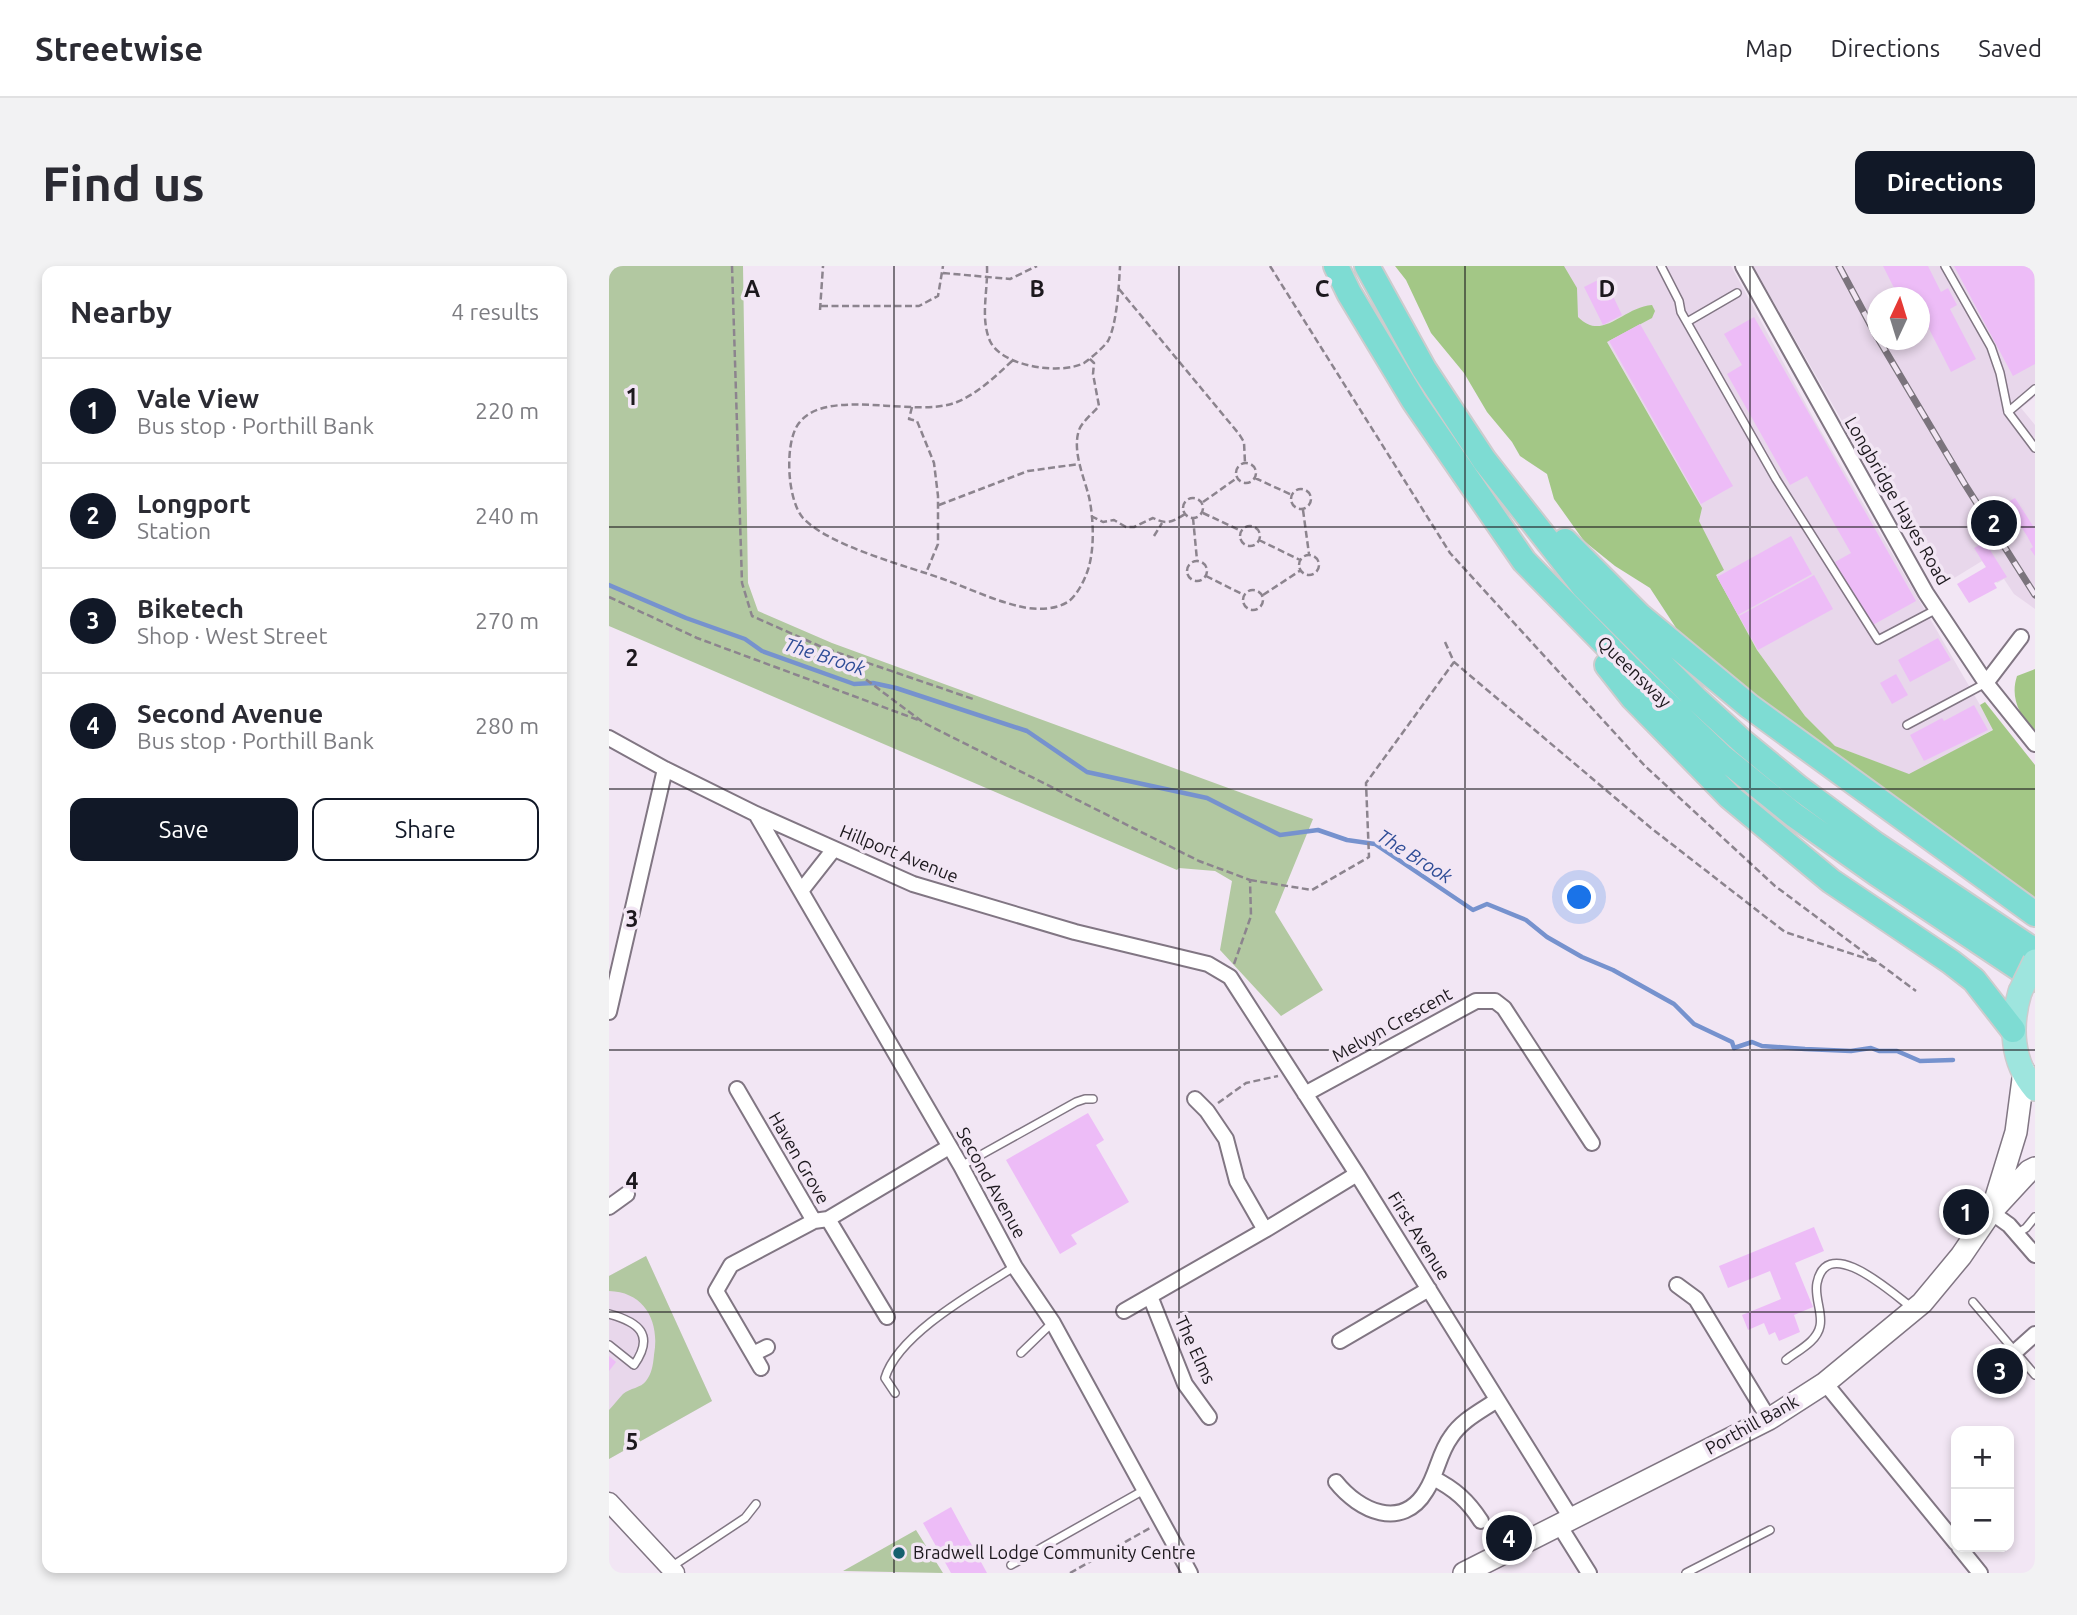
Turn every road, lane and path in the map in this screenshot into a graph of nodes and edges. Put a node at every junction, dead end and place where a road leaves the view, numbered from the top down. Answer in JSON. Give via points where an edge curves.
{"nodes":[{"id":1,"x":732,"y":266,"type":"edge"},
{"id":2,"x":823,"y":266,"type":"edge"},
{"id":3,"x":943,"y":266,"type":"edge"},
{"id":4,"x":986,"y":266,"type":"edge"},
{"id":5,"x":1037,"y":266,"type":"edge"},
{"id":6,"x":1120,"y":266,"type":"edge"},
{"id":7,"x":1270,"y":266,"type":"edge"},
{"id":8,"x":1336,"y":266,"type":"edge"},
{"id":9,"x":1367,"y":266,"type":"edge"},
{"id":10,"x":1661,"y":266,"type":"edge"},
{"id":11,"x":1743,"y":266,"type":"edge"},
{"id":12,"x":1945,"y":266,"type":"edge"},
{"id":13,"x":943,"y":273,"type":"junction"},
{"id":14,"x":987,"y":278,"type":"junction"},
{"id":15,"x":1119,"y":289,"type":"junction"},
{"id":16,"x":1737,"y":293,"type":"dead end"},
{"id":17,"x":1687,"y":322,"type":"junction"},
{"id":18,"x":1090,"y":358,"type":"junction"},
{"id":19,"x":1012,"y":362,"type":"junction"},
{"id":20,"x":2035,"y":389,"type":"edge"},
{"id":21,"x":912,"y":407,"type":"junction"},
{"id":22,"x":2008,"y":412,"type":"junction"},
{"id":23,"x":2035,"y":448,"type":"edge"},
{"id":24,"x":1484,"y":460,"type":"junction"},
{"id":25,"x":1245,"y":463,"type":"junction"},
{"id":26,"x":1080,"y":464,"type":"junction"},
{"id":27,"x":1237,"y":478,"type":"junction"},
{"id":28,"x":1255,"y":478,"type":"junction"},
{"id":29,"x":1292,"y":495,"type":"junction"},
{"id":30,"x":1202,"y":503,"type":"junction"},
{"id":31,"x":939,"y":505,"type":"junction"},
{"id":32,"x":1303,"y":510,"type":"junction"},
{"id":33,"x":1202,"y":513,"type":"junction"},
{"id":34,"x":1185,"y":514,"type":"junction"},
{"id":35,"x":1090,"y":516,"type":"junction"},
{"id":36,"x":1193,"y":518,"type":"junction"},
{"id":37,"x":1162,"y":523,"type":"junction"},
{"id":38,"x":1241,"y":531,"type":"junction"},
{"id":39,"x":1154,"y":536,"type":"dead end"},
{"id":40,"x":1259,"y":540,"type":"junction"},
{"id":41,"x":1309,"y":554,"type":"junction"},
{"id":42,"x":1300,"y":560,"type":"junction"},
{"id":43,"x":1197,"y":561,"type":"junction"},
{"id":44,"x":1524,"y":561,"type":"junction"},
{"id":45,"x":1301,"y":570,"type":"junction"},
{"id":46,"x":926,"y":573,"type":"junction"},
{"id":47,"x":1206,"y":576,"type":"junction"},
{"id":48,"x":1263,"y":595,"type":"junction"},
{"id":49,"x":1244,"y":596,"type":"junction"},
{"id":50,"x":609,"y":597,"type":"edge"},
{"id":51,"x":1938,"y":609,"type":"junction"},
{"id":52,"x":2021,"y":637,"type":"dead end"},
{"id":53,"x":1445,"y":642,"type":"dead end"},
{"id":54,"x":824,"y":648,"type":"junction"},
{"id":55,"x":1454,"y":662,"type":"junction"},
{"id":56,"x":1986,"y":682,"type":"junction"},
{"id":57,"x":977,"y":700,"type":"dead end"},
{"id":58,"x":924,"y":723,"type":"junction"},
{"id":59,"x":1907,"y":725,"type":"dead end"},
{"id":60,"x":609,"y":738,"type":"edge"},
{"id":61,"x":2035,"y":744,"type":"edge"},
{"id":62,"x":665,"y":769,"type":"junction"},
{"id":63,"x":755,"y":814,"type":"junction"},
{"id":64,"x":834,"y":849,"type":"junction"},
{"id":65,"x":1249,"y":880,"type":"junction"},
{"id":66,"x":801,"y":891,"type":"junction"},
{"id":67,"x":2035,"y":914,"type":"edge"},
{"id":68,"x":2035,"y":951,"type":"edge"},
{"id":69,"x":2035,"y":961,"type":"edge"},
{"id":70,"x":1877,"y":962,"type":"junction"},
{"id":71,"x":1230,"y":976,"type":"junction"},
{"id":72,"x":2027,"y":986,"type":"edge"},
{"id":73,"x":1916,"y":991,"type":"dead end"},
{"id":74,"x":609,"y":1012,"type":"edge"},
{"id":75,"x":2013,"y":1030,"type":"junction"},
{"id":76,"x":1292,"y":1073,"type":"junction"},
{"id":77,"x":2029,"y":1080,"type":"edge"},
{"id":78,"x":737,"y":1089,"type":"dead end"},
{"id":79,"x":1305,"y":1094,"type":"junction"},
{"id":80,"x":1093,"y":1099,"type":"dead end"},
{"id":81,"x":1195,"y":1099,"type":"dead end"},
{"id":82,"x":1207,"y":1111,"type":"junction"},
{"id":83,"x":1592,"y":1143,"type":"dead end"},
{"id":84,"x":949,"y":1147,"type":"junction"},
{"id":85,"x":961,"y":1166,"type":"junction"},
{"id":86,"x":2035,"y":1168,"type":"edge"},
{"id":87,"x":1357,"y":1174,"type":"junction"},
{"id":88,"x":627,"y":1194,"type":"dead end"},
{"id":89,"x":609,"y":1207,"type":"edge"},
{"id":90,"x":1991,"y":1212,"type":"junction"},
{"id":91,"x":2035,"y":1217,"type":"edge"},
{"id":92,"x":821,"y":1220,"type":"junction"},
{"id":93,"x":1265,"y":1230,"type":"junction"},
{"id":94,"x":2016,"y":1234,"type":"junction"},
{"id":95,"x":2035,"y":1255,"type":"edge"},
{"id":96,"x":1015,"y":1267,"type":"junction"},
{"id":97,"x":1677,"y":1285,"type":"dead end"},
{"id":98,"x":1429,"y":1289,"type":"junction"},
{"id":99,"x":1150,"y":1296,"type":"junction"},
{"id":100,"x":1973,"y":1302,"type":"dead end"},
{"id":101,"x":1915,"y":1309,"type":"junction"},
{"id":102,"x":1124,"y":1311,"type":"dead end"},
{"id":103,"x":609,"y":1314,"type":"edge"},
{"id":104,"x":887,"y":1317,"type":"dead end"},
{"id":105,"x":1053,"y":1323,"type":"junction"},
{"id":106,"x":2035,"y":1334,"type":"edge"},
{"id":107,"x":1340,"y":1341,"type":"dead end"},
{"id":108,"x":609,"y":1345,"type":"edge"},
{"id":109,"x":767,"y":1347,"type":"dead end"},
{"id":110,"x":2016,"y":1351,"type":"junction"},
{"id":111,"x":1021,"y":1353,"type":"dead end"},
{"id":112,"x":753,"y":1354,"type":"junction"},
{"id":113,"x":1786,"y":1360,"type":"dead end"},
{"id":114,"x":761,"y":1368,"type":"dead end"},
{"id":115,"x":2035,"y":1375,"type":"edge"},
{"id":116,"x":1825,"y":1383,"type":"junction"},
{"id":117,"x":895,"y":1394,"type":"dead end"},
{"id":118,"x":1497,"y":1400,"type":"junction"},
{"id":119,"x":1209,"y":1417,"type":"dead end"},
{"id":120,"x":1769,"y":1419,"type":"junction"},
{"id":121,"x":1433,"y":1478,"type":"junction"},
{"id":122,"x":1336,"y":1482,"type":"dead end"},
{"id":123,"x":1144,"y":1489,"type":"junction"},
{"id":124,"x":609,"y":1503,"type":"edge"},
{"id":125,"x":756,"y":1504,"type":"dead end"},
{"id":126,"x":1162,"y":1521,"type":"junction"},
{"id":127,"x":1481,"y":1521,"type":"dead end"},
{"id":128,"x":1565,"y":1521,"type":"junction"},
{"id":129,"x":1770,"y":1530,"type":"dead end"},
{"id":130,"x":1951,"y":1537,"type":"edge"},
{"id":131,"x":1963,"y":1552,"type":"edge"},
{"id":132,"x":1011,"y":1565,"type":"dead end"},
{"id":133,"x":673,"y":1572,"type":"edge"},
{"id":134,"x":1070,"y":1573,"type":"edge"},
{"id":135,"x":1190,"y":1573,"type":"edge"},
{"id":136,"x":1464,"y":1573,"type":"edge"},
{"id":137,"x":1589,"y":1573,"type":"edge"},
{"id":138,"x":1686,"y":1573,"type":"edge"},
{"id":139,"x":1980,"y":1573,"type":"edge"}],
"edges":[{"from":1,"to":54,"type":"path","via":[[742,583],[752,616]]},
{"from":2,"to":13,"type":"path","via":[[820,308],[919,306],[938,296]]},
{"from":3,"to":13,"type":"path"},
{"from":4,"to":14,"type":"path"},
{"from":5,"to":14,"type":"path","via":[[1010,279]]},
{"from":6,"to":15,"type":"path"},
{"from":7,"to":70,"type":"path","via":[[1450,553],[1645,766],[1775,886]]},
{"from":8,"to":44,"type":"highway","name":"Queensway","via":[[1414,401]]},
{"from":9,"to":24,"type":"highway","name":"Queensway","via":[[1424,369]]},
{"from":10,"to":17,"type":"lane"},
{"from":11,"to":51,"type":"street","name":"Longbridge Hayes Road"},
{"from":12,"to":22,"type":"lane","via":[[1990,347]]},
{"from":13,"to":14,"type":"path"},
{"from":14,"to":19,"type":"path","via":[[984,310],[991,343]]},
{"from":15,"to":18,"type":"path","via":[[1108,341]]},
{"from":15,"to":25,"type":"path","via":[[1239,433]]},
{"from":16,"to":17,"type":"lane"},
{"from":17,"to":51,"type":"lane","via":[[1776,479],[1878,640]]},
{"from":18,"to":19,"type":"path","via":[[1050,369]]},
{"from":18,"to":26,"type":"path","via":[[1099,406],[1080,428]]},
{"from":19,"to":21,"type":"path","via":[[958,402]]},
{"from":20,"to":22,"type":"lane"},
{"from":21,"to":31,"type":"path","via":[[909,419],[917,421],[934,463]]},
{"from":21,"to":46,"type":"path","via":[[835,405],[809,413],[797,424],[789,485],[803,519],[818,529]]},
{"from":22,"to":23,"type":"lane"},
{"from":24,"to":67,"type":"highway","via":[[1682,652]]},
{"from":24,"to":68,"type":"highway","name":"Queensway","via":[[1584,587],[1742,742],[1875,844]]},
{"from":25,"to":27,"type":"path","via":[[1237,468]]},
{"from":25,"to":28,"type":"path","via":[[1254,467]]},
{"from":26,"to":31,"type":"path","via":[[1028,471]]},
{"from":26,"to":35,"type":"path"},
{"from":27,"to":28,"type":"path","via":[[1248,483]]},
{"from":27,"to":30,"type":"path"},
{"from":28,"to":29,"type":"path"},
{"from":29,"to":32,"type":"path","via":[[1292,505]]},
{"from":29,"to":32,"type":"path","via":[[1300,489],[1309,493],[1311,504]]},
{"from":30,"to":33,"type":"path"},
{"from":30,"to":34,"type":"path","via":[[1187,499],[1182,507]]},
{"from":31,"to":46,"type":"path","via":[[938,544]]},
{"from":32,"to":41,"type":"path"},
{"from":33,"to":36,"type":"path"},
{"from":33,"to":38,"type":"path"},
{"from":34,"to":36,"type":"path"},
{"from":34,"to":37,"type":"path"},
{"from":35,"to":37,"type":"path","via":[[1126,527],[1153,518]]},
{"from":35,"to":46,"type":"path","via":[[1093,552],[1089,568],[1071,601],[1055,608],[1018,606]]},
{"from":36,"to":43,"type":"path"},
{"from":37,"to":39,"type":"path"},
{"from":38,"to":40,"type":"path","via":[[1254,526]]},
{"from":38,"to":40,"type":"path","via":[[1240,540],[1247,545]]},
{"from":40,"to":42,"type":"path"},
{"from":41,"to":42,"type":"path"},
{"from":41,"to":45,"type":"path","via":[[1318,559],[1319,569],[1311,575]]},
{"from":42,"to":45,"type":"path"},
{"from":43,"to":47,"type":"path","via":[[1205,565]]},
{"from":43,"to":47,"type":"path","via":[[1188,565],[1188,577],[1197,582]]},
{"from":44,"to":72,"type":"highway","name":"Queensway","via":[[1721,756]]},
{"from":44,"to":75,"type":"highway","via":[[1633,698],[1730,797],[1831,881],[1951,961],[1974,980]]},
{"from":45,"to":48,"type":"path"},
{"from":47,"to":49,"type":"path"},
{"from":48,"to":49,"type":"path","via":[[1252,590]]},
{"from":48,"to":49,"type":"path","via":[[1263,604],[1255,610],[1244,606]]},
{"from":50,"to":58,"type":"path","via":[[697,638]]},
{"from":51,"to":56,"type":"street","name":"Longbridge Hayes Road"},
{"from":52,"to":56,"type":"street"},
{"from":53,"to":55,"type":"path"},
{"from":54,"to":57,"type":"path"},
{"from":54,"to":58,"type":"path"},
{"from":55,"to":65,"type":"path","via":[[1366,783],[1369,857],[1312,890]]},
{"from":55,"to":70,"type":"path","via":[[1651,828],[1785,932]]},
{"from":56,"to":59,"type":"lane"},
{"from":56,"to":61,"type":"street","name":"Longbridge Hayes Road"},
{"from":58,"to":65,"type":"path","via":[[1199,861]]},
{"from":60,"to":62,"type":"street","name":"Hillport Avenue"},
{"from":62,"to":63,"type":"street","name":"Hillport Avenue"},
{"from":62,"to":74,"type":"street"},
{"from":63,"to":64,"type":"street","name":"Hillport Avenue"},
{"from":63,"to":66,"type":"street","name":"Second Avenue"},
{"from":64,"to":66,"type":"street"},
{"from":64,"to":71,"type":"street","name":"Hillport Avenue","via":[[956,898],[1208,964]]},
{"from":65,"to":71,"type":"path","via":[[1251,916]]},
{"from":66,"to":84,"type":"street","name":"Second Avenue"},
{"from":69,"to":72,"type":"main road","bridge":true},
{"from":70,"to":73,"type":"path"},
{"from":71,"to":76,"type":"street","name":"First Avenue"},
{"from":72,"to":75,"type":"main road","via":[[2014,1010]]},
{"from":75,"to":77,"type":"main road"},
{"from":76,"to":79,"type":"street","name":"First Avenue"},
{"from":76,"to":82,"type":"path","via":[[1246,1083]]},
{"from":77,"to":90,"type":"main road","name":"Porthill Bank"},
{"from":78,"to":92,"type":"street","name":"Haven Grove"},
{"from":79,"to":83,"type":"street","name":"Melvyn Crescent","via":[[1476,1001],[1495,1001]]},
{"from":79,"to":87,"type":"street","name":"First Avenue"},
{"from":80,"to":85,"type":"lane","via":[[1076,1102]]},
{"from":81,"to":82,"type":"street"},
{"from":82,"to":93,"type":"street","via":[[1226,1139],[1237,1181]]},
{"from":84,"to":85,"type":"street","name":"Second Avenue"},
{"from":84,"to":92,"type":"street","name":"Haven Grove"},
{"from":85,"to":96,"type":"street","name":"Second Avenue"},
{"from":86,"to":90,"type":"main road","name":"Porthill Bank"},
{"from":87,"to":93,"type":"street"},
{"from":87,"to":98,"type":"street","name":"First Avenue"},
{"from":88,"to":89,"type":"street"},
{"from":90,"to":94,"type":"street"},
{"from":90,"to":101,"type":"main road","name":"Porthill Bank"},
{"from":91,"to":94,"type":"lane"},
{"from":92,"to":104,"type":"street"},
{"from":92,"to":112,"type":"street","via":[[731,1265],[716,1291]]},
{"from":93,"to":99,"type":"street"},
{"from":94,"to":95,"type":"street"},
{"from":96,"to":105,"type":"street","name":"Second Avenue"},
{"from":96,"to":117,"type":"lane","via":[[969,1295],[901,1348],[885,1378]]},
{"from":97,"to":120,"type":"street","via":[[1696,1299]]},
{"from":98,"to":107,"type":"street"},
{"from":98,"to":118,"type":"street","name":"First Avenue"},
{"from":99,"to":102,"type":"street"},
{"from":99,"to":119,"type":"street","name":"The Elms","via":[[1185,1384]]},
{"from":100,"to":110,"type":"lane"},
{"from":101,"to":113,"type":"lane","via":[[1853,1266],[1830,1264],[1820,1272],[1816,1286],[1821,1326],[1810,1343]]},
{"from":101,"to":116,"type":"main road","name":"Porthill Bank"},
{"from":103,"to":108,"type":"lane","via":[[636,1325],[644,1335],[644,1346],[634,1365]]},
{"from":105,"to":111,"type":"lane"},
{"from":105,"to":123,"type":"street","name":"Second Avenue"},
{"from":106,"to":110,"type":"street"},
{"from":109,"to":112,"type":"street"},
{"from":110,"to":115,"type":"lane"},
{"from":112,"to":114,"type":"street"},
{"from":116,"to":120,"type":"main road","name":"Porthill Bank"},
{"from":116,"to":130,"type":"street"},
{"from":118,"to":121,"type":"street","via":[[1455,1430]]},
{"from":118,"to":128,"type":"street","name":"First Avenue"},
{"from":120,"to":128,"type":"main road","name":"Porthill Bank"},
{"from":121,"to":122,"type":"street","via":[[1415,1504],[1385,1513],[1357,1503]]},
{"from":121,"to":127,"type":"street","via":[[1458,1492]]},
{"from":123,"to":126,"type":"street","name":"Second Avenue"},
{"from":123,"to":132,"type":"lane"},
{"from":124,"to":133,"type":"street"},
{"from":125,"to":133,"type":"lane","via":[[745,1518]]},
{"from":126,"to":134,"type":"path"},
{"from":126,"to":135,"type":"street","name":"Second Avenue"},
{"from":128,"to":136,"type":"main road","name":"Porthill Bank"},
{"from":128,"to":137,"type":"street","name":"First Avenue"},
{"from":129,"to":138,"type":"lane"},
{"from":131,"to":139,"type":"street"}]}
